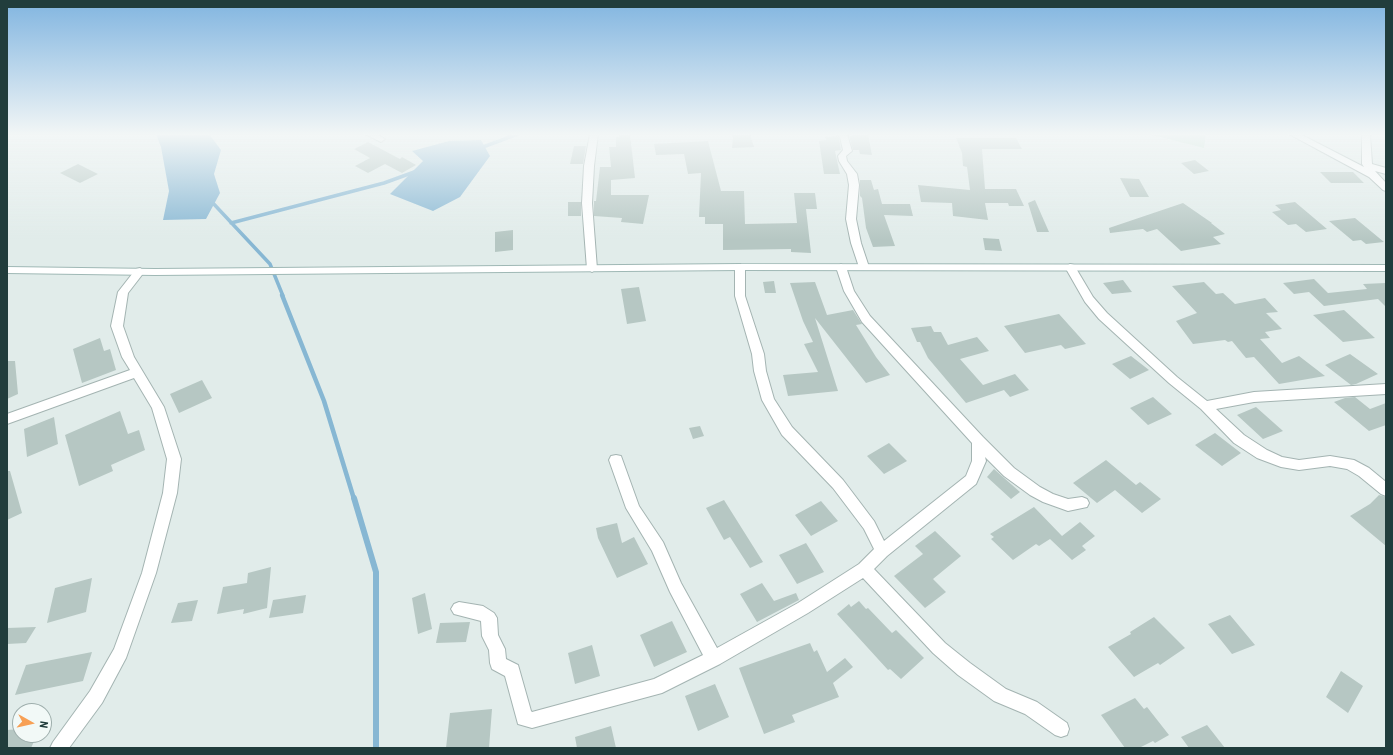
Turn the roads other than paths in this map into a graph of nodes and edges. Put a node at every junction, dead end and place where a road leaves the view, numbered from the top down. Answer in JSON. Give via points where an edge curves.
{"nodes":[{"id":1,"x":589,"y":169,"type":"edge"},
{"id":2,"x":849,"y":169,"type":"edge"},
{"id":3,"x":1370,"y":170,"type":"joint"},
{"id":4,"x":1386,"y":171,"type":"edge"},
{"id":5,"x":1386,"y":188,"type":"edge"},
{"id":6,"x":740,"y":267,"type":"junction"},
{"id":7,"x":841,"y":267,"type":"junction"},
{"id":8,"x":864,"y":267,"type":"junction"},
{"id":9,"x":1070,"y":267,"type":"junction"},
{"id":10,"x":1386,"y":268,"type":"edge"},
{"id":11,"x":592,"y":269,"type":"junction"},
{"id":12,"x":7,"y":270,"type":"edge"},
{"id":13,"x":140,"y":271,"type":"junction"},
{"id":14,"x":137,"y":372,"type":"junction"},
{"id":15,"x":1386,"y":388,"type":"edge"},
{"id":16,"x":1205,"y":406,"type":"junction"},
{"id":17,"x":7,"y":419,"type":"edge"},
{"id":18,"x":978,"y":441,"type":"junction"},
{"id":19,"x":616,"y":460,"type":"dead end"},
{"id":20,"x":1386,"y":490,"type":"edge"},
{"id":21,"x":1082,"y":503,"type":"dead end"},
{"id":22,"x":882,"y":551,"type":"junction"},
{"id":23,"x":864,"y":569,"type":"junction"},
{"id":24,"x":459,"y":609,"type":"dead end"},
{"id":25,"x":714,"y":658,"type":"junction"},
{"id":26,"x":1061,"y":729,"type":"dead end"},
{"id":27,"x":59,"y":748,"type":"edge"}],
"edges":[{"from":1,"to":11,"type":"street","via":[[587,203]]},
{"from":2,"to":8,"type":"street","via":[[854,185],[851,219]]},
{"from":3,"to":4,"type":"street"},
{"from":3,"to":5,"type":"street"},
{"from":6,"to":7,"type":"street"},
{"from":6,"to":11,"type":"street"},
{"from":6,"to":22,"type":"street","via":[[740,296],[758,354],[768,400],[787,431],[838,484],[869,525]]},
{"from":7,"to":8,"type":"street"},
{"from":7,"to":18,"type":"street","via":[[849,291],[866,319]]},
{"from":8,"to":9,"type":"street"},
{"from":9,"to":10,"type":"street"},
{"from":9,"to":16,"type":"street","via":[[1089,299],[1103,316]]},
{"from":11,"to":13,"type":"street"},
{"from":12,"to":13,"type":"street"},
{"from":13,"to":14,"type":"street","via":[[123,292],[117,326],[128,357]]},
{"from":14,"to":17,"type":"street"},
{"from":14,"to":27,"type":"street","via":[[158,407],[174,459],[170,493],[148,573],[120,653],[96,697]]},
{"from":15,"to":16,"type":"street","via":[[1254,397]]},
{"from":16,"to":20,"type":"street","via":[[1239,439],[1262,454],[1281,462],[1299,465],[1330,461],[1349,464],[1364,472]]},
{"from":18,"to":21,"type":"street","via":[[1009,472],[1035,491],[1068,505]]},
{"from":18,"to":22,"type":"street","via":[[979,461],[971,480]]},
{"from":19,"to":25,"type":"street","via":[[633,508],[658,547],[675,587]]},
{"from":22,"to":23,"type":"street"},
{"from":23,"to":25,"type":"street","via":[[803,608]]},
{"from":23,"to":26,"type":"street","via":[[939,648],[964,670],[1000,695],[1031,708]]},
{"from":24,"to":25,"type":"street","via":[[483,613],[489,618],[490,636],[497,649],[498,663],[512,671],[524,718],[532,720],[656,687]]}]}
